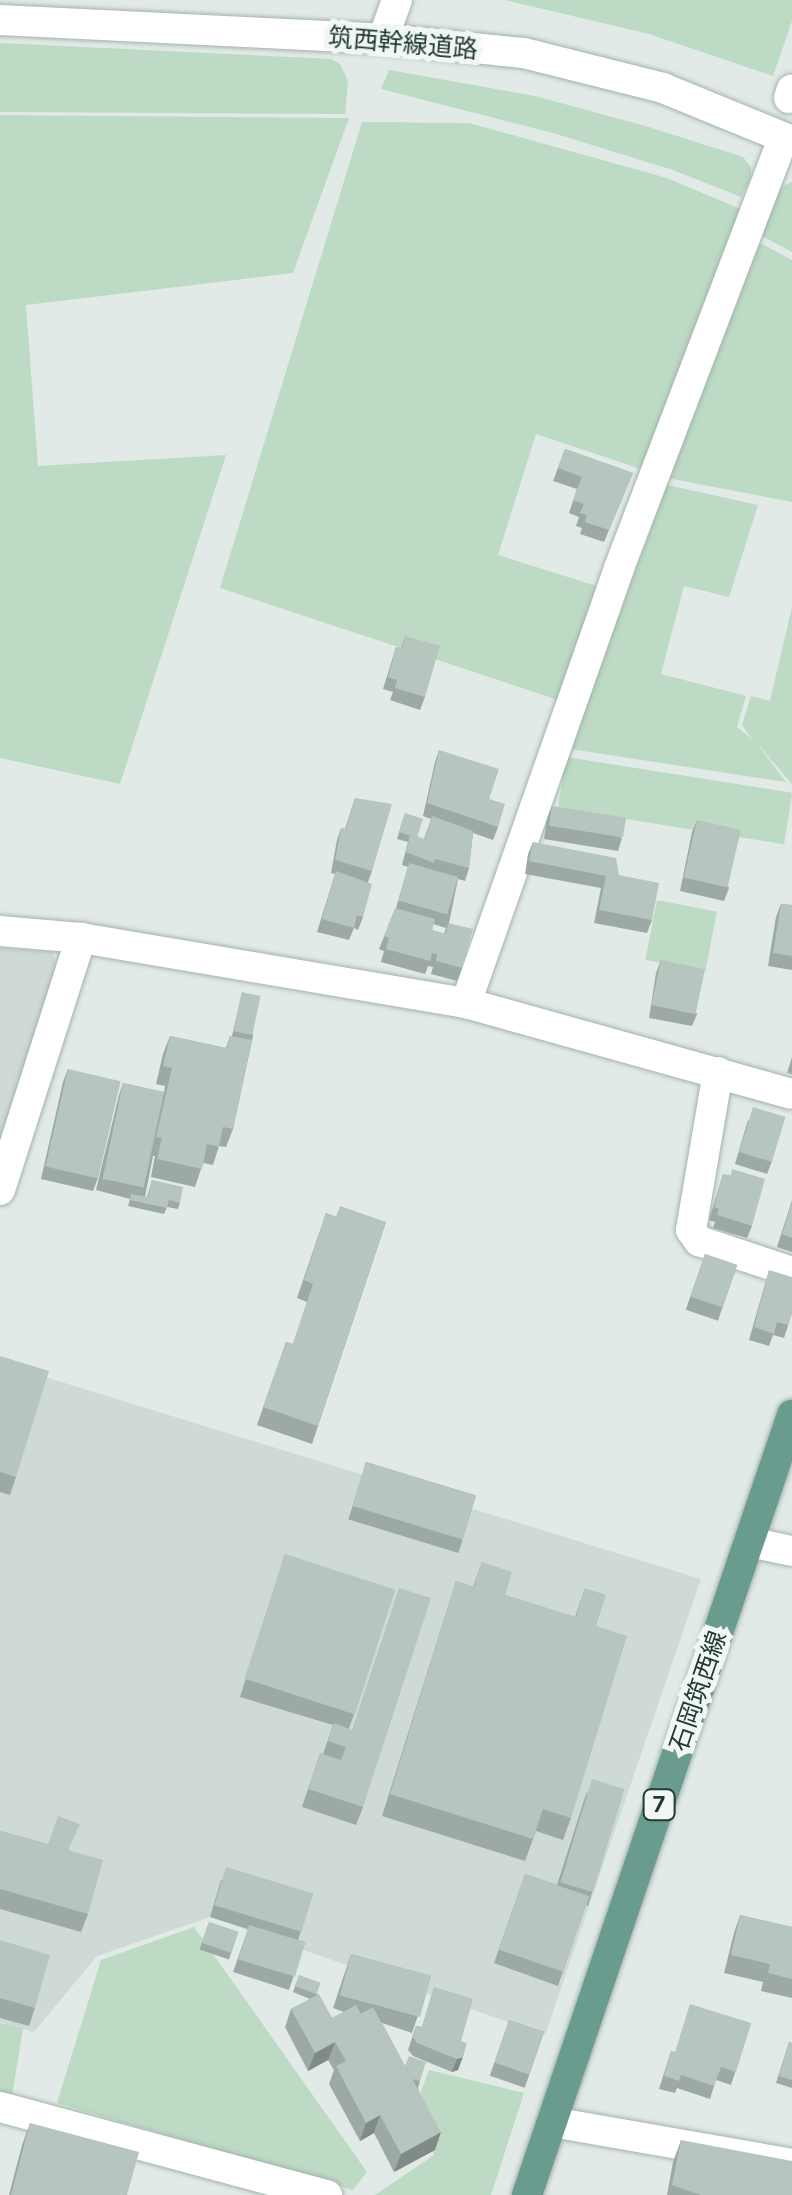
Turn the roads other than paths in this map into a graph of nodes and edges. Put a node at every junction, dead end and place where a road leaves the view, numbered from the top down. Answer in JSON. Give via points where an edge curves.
{"nodes":[{"id":1,"x":397,"y":0,"type":"edge"},
{"id":2,"x":0,"y":20,"type":"edge"},
{"id":3,"x":383,"y":39,"type":"junction"},
{"id":4,"x":788,"y":139,"type":"edge"},
{"id":5,"x":0,"y":931,"type":"edge"},
{"id":6,"x":81,"y":938,"type":"junction"},
{"id":7,"x":466,"y":1003,"type":"junction"},
{"id":8,"x":718,"y":1072,"type":"junction"},
{"id":9,"x":792,"y":1094,"type":"edge"},
{"id":10,"x":0,"y":1190,"type":"edge"},
{"id":11,"x":792,"y":1272,"type":"edge"},
{"id":12,"x":792,"y":1415,"type":"edge"},
{"id":13,"x":748,"y":1542,"type":"junction"},
{"id":14,"x":792,"y":1551,"type":"edge"},
{"id":15,"x":0,"y":2107,"type":"edge"},
{"id":16,"x":552,"y":2122,"type":"junction"},
{"id":17,"x":792,"y":2164,"type":"edge"},
{"id":18,"x":327,"y":2195,"type":"edge"},
{"id":19,"x":527,"y":2195,"type":"edge"}],
"edges":[{"from":1,"to":3,"type":"street"},
{"from":2,"to":3,"type":"street","name":"筑西幹線道路"},
{"from":3,"to":4,"type":"street","name":"筑西幹線道路","via":[[524,53],[663,88]]},
{"from":4,"to":7,"type":"street","via":[[618,568]]},
{"from":5,"to":6,"type":"street"},
{"from":6,"to":7,"type":"street"},
{"from":6,"to":10,"type":"street"},
{"from":7,"to":8,"type":"street"},
{"from":8,"to":9,"type":"street"},
{"from":8,"to":11,"type":"street","via":[[691,1230],[699,1241]]},
{"from":12,"to":13,"type":"main road","name":"石岡筑西線","number":"7"},
{"from":13,"to":14,"type":"street"},
{"from":13,"to":16,"type":"main road","name":"石岡筑西線","number":"7"},
{"from":15,"to":18,"type":"street"},
{"from":16,"to":17,"type":"street"},
{"from":16,"to":19,"type":"main road","name":"石岡筑西線","number":"7"}]}
